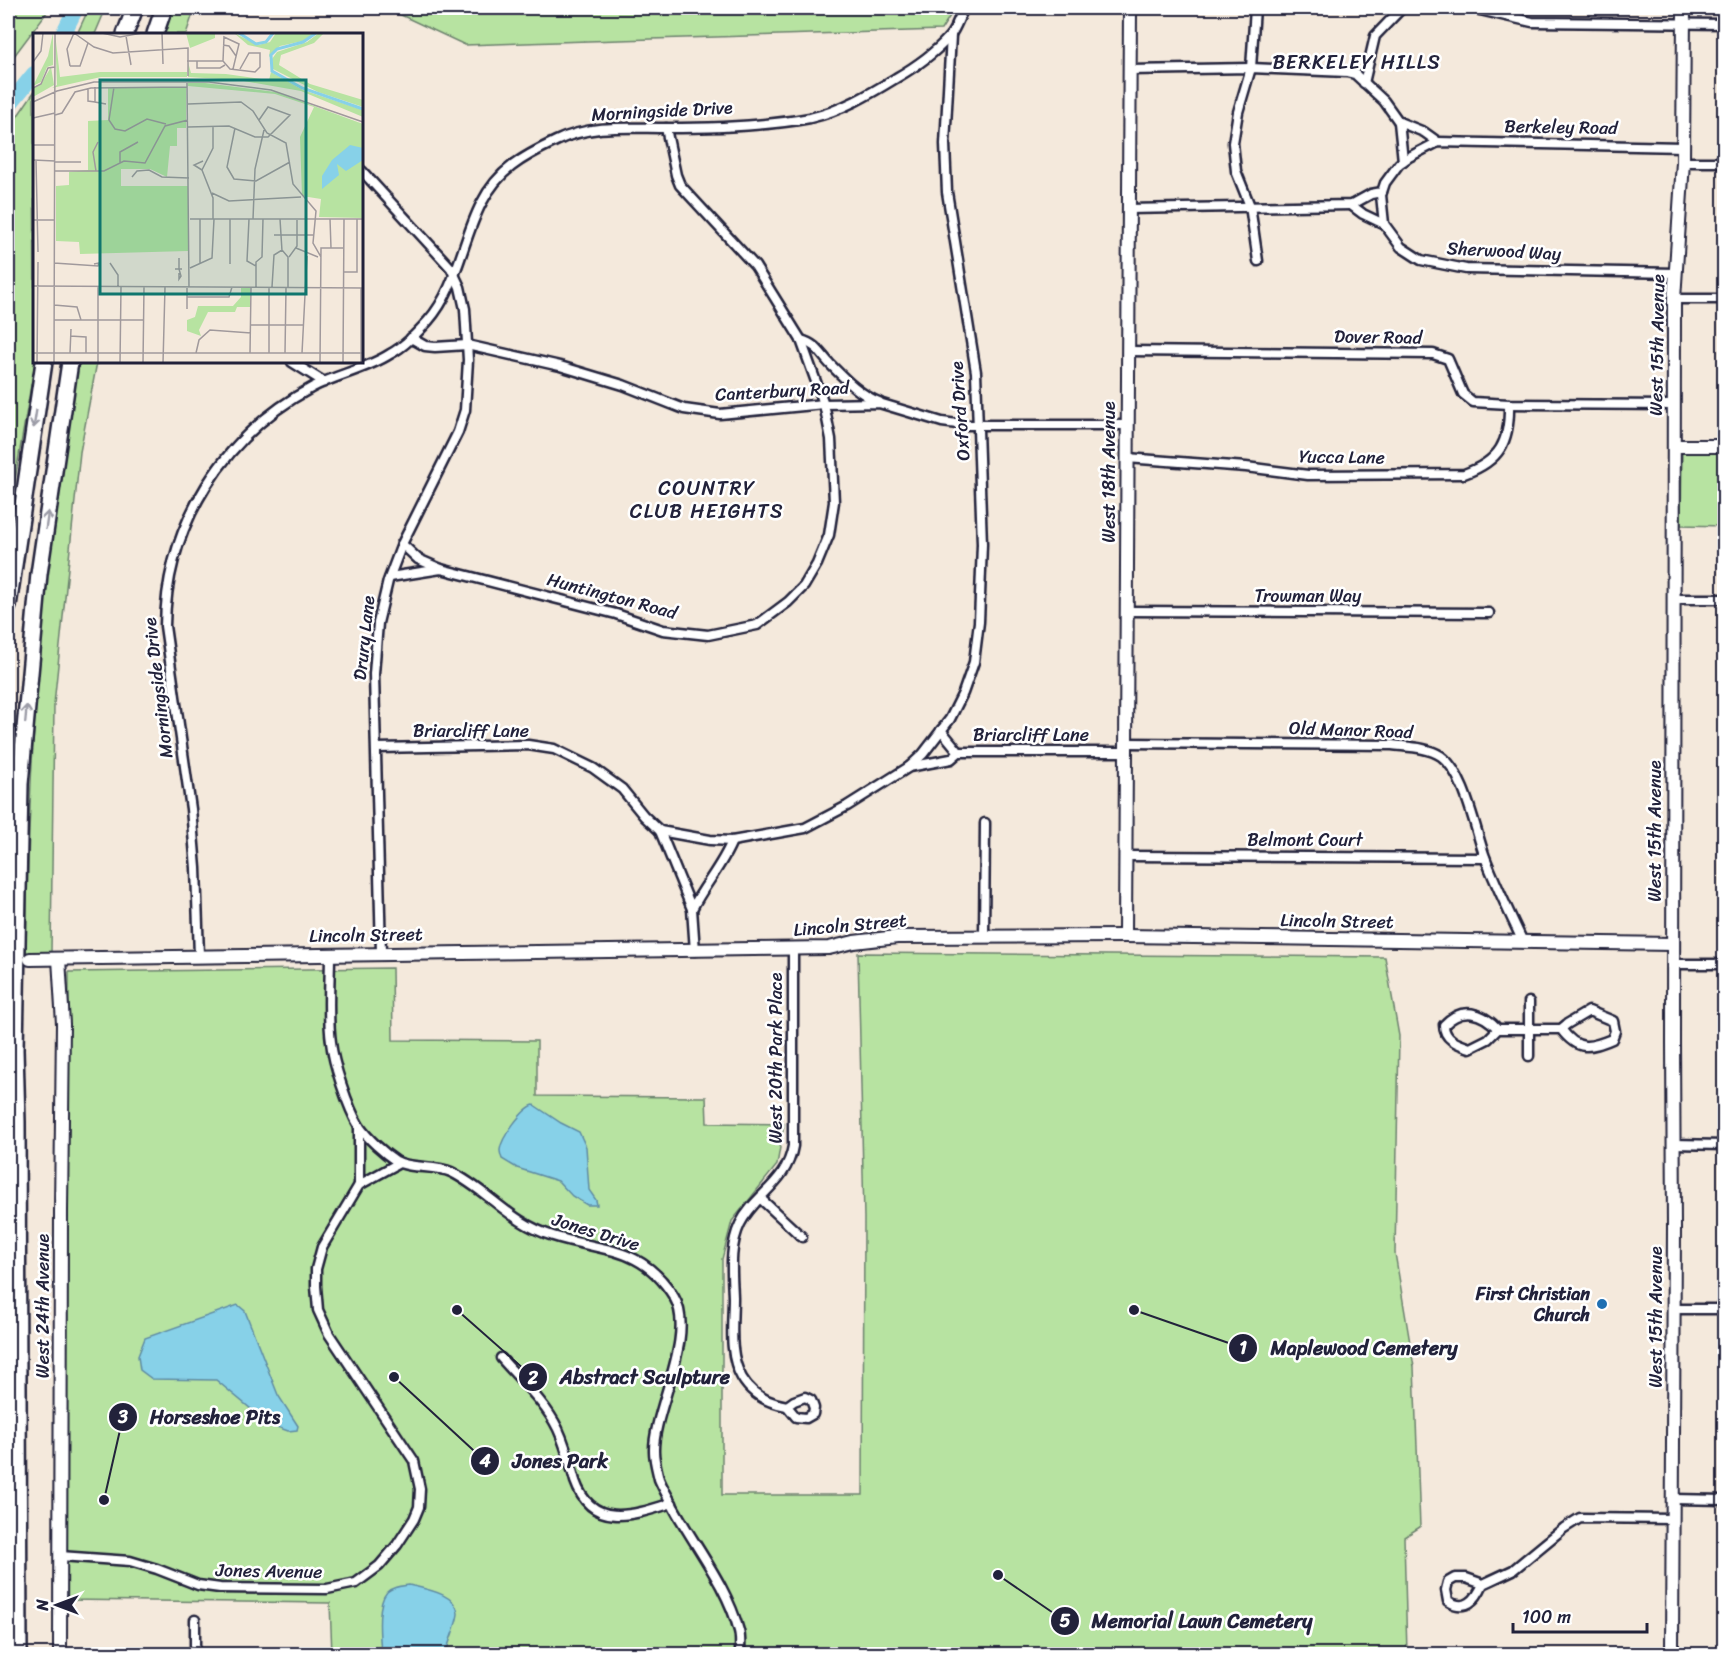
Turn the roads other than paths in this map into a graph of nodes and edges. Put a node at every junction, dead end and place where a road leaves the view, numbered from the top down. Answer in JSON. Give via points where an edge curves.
{"nodes":[{"id":1,"x":135,"y":8,"type":"edge"},
{"id":2,"x":164,"y":8,"type":"edge"},
{"id":3,"x":964,"y":8,"type":"edge"},
{"id":4,"x":1130,"y":8,"type":"edge"},
{"id":5,"x":1255,"y":8,"type":"edge"},
{"id":6,"x":1402,"y":8,"type":"edge"},
{"id":7,"x":1472,"y":8,"type":"edge"},
{"id":8,"x":1684,"y":8,"type":"edge"},
{"id":9,"x":1684,"y":23,"type":"junction"},
{"id":10,"x":1725,"y":24,"type":"edge"},
{"id":11,"x":125,"y":33,"type":"edge"},
{"id":12,"x":155,"y":33,"type":"edge"},
{"id":13,"x":951,"y":35,"type":"junction"},
{"id":14,"x":1251,"y":68,"type":"junction"},
{"id":15,"x":1129,"y":70,"type":"junction"},
{"id":16,"x":1364,"y":83,"type":"junction"},
{"id":17,"x":1399,"y":122,"type":"junction"},
{"id":18,"x":666,"y":128,"type":"junction"},
{"id":19,"x":1438,"y":142,"type":"junction"},
{"id":20,"x":1683,"y":147,"type":"junction"},
{"id":21,"x":1403,"y":161,"type":"junction"},
{"id":22,"x":1683,"y":162,"type":"junction"},
{"id":23,"x":1725,"y":162,"type":"edge"},
{"id":24,"x":363,"y":172,"type":"edge"},
{"id":25,"x":1382,"y":192,"type":"junction"},
{"id":26,"x":1351,"y":205,"type":"junction"},
{"id":27,"x":1251,"y":206,"type":"junction"},
{"id":28,"x":1128,"y":209,"type":"junction"},
{"id":29,"x":1384,"y":224,"type":"junction"},
{"id":30,"x":1258,"y":261,"type":"dead end"},
{"id":31,"x":1676,"y":273,"type":"junction"},
{"id":32,"x":454,"y":275,"type":"junction"},
{"id":33,"x":1674,"y":299,"type":"junction"},
{"id":34,"x":1725,"y":299,"type":"edge"},
{"id":35,"x":411,"y":338,"type":"junction"},
{"id":36,"x":801,"y":340,"type":"junction"},
{"id":37,"x":467,"y":345,"type":"junction"},
{"id":38,"x":1128,"y":351,"type":"junction"},
{"id":39,"x":44,"y":363,"type":"edge"},
{"id":40,"x":70,"y":363,"type":"edge"},
{"id":41,"x":294,"y":363,"type":"edge"},
{"id":42,"x":324,"y":382,"type":"junction"},
{"id":43,"x":879,"y":403,"type":"junction"},
{"id":44,"x":824,"y":404,"type":"junction"},
{"id":45,"x":1509,"y":404,"type":"junction"},
{"id":46,"x":1674,"y":405,"type":"junction"},
{"id":47,"x":979,"y":426,"type":"junction"},
{"id":48,"x":1127,"y":426,"type":"junction"},
{"id":49,"x":1674,"y":446,"type":"junction"},
{"id":50,"x":1725,"y":446,"type":"edge"},
{"id":51,"x":1127,"y":458,"type":"junction"},
{"id":52,"x":402,"y":544,"type":"junction"},
{"id":53,"x":441,"y":569,"type":"junction"},
{"id":54,"x":390,"y":577,"type":"junction"},
{"id":55,"x":1674,"y":599,"type":"junction"},
{"id":56,"x":1725,"y":599,"type":"edge"},
{"id":57,"x":8,"y":606,"type":"edge"},
{"id":58,"x":1126,"y":611,"type":"junction"},
{"id":59,"x":1489,"y":613,"type":"dead end"},
{"id":60,"x":941,"y":730,"type":"junction"},
{"id":61,"x":1126,"y":747,"type":"junction"},
{"id":62,"x":377,"y":748,"type":"junction"},
{"id":63,"x":959,"y":752,"type":"junction"},
{"id":64,"x":909,"y":767,"type":"junction"},
{"id":65,"x":984,"y":823,"type":"dead end"},
{"id":66,"x":660,"y":831,"type":"junction"},
{"id":67,"x":732,"y":841,"type":"junction"},
{"id":68,"x":1125,"y":856,"type":"junction"},
{"id":69,"x":1485,"y":858,"type":"junction"},
{"id":70,"x":692,"y":909,"type":"junction"},
{"id":71,"x":1125,"y":936,"type":"junction"},
{"id":72,"x":984,"y":937,"type":"junction"},
{"id":73,"x":1523,"y":942,"type":"junction"},
{"id":74,"x":1673,"y":944,"type":"junction"},
{"id":75,"x":793,"y":949,"type":"junction"},
{"id":76,"x":694,"y":951,"type":"junction"},
{"id":77,"x":381,"y":953,"type":"junction"},
{"id":78,"x":330,"y":954,"type":"junction"},
{"id":79,"x":199,"y":956,"type":"junction"},
{"id":80,"x":30,"y":959,"type":"dead end"},
{"id":81,"x":59,"y":959,"type":"junction"},
{"id":82,"x":1673,"y":964,"type":"junction"},
{"id":83,"x":1725,"y":964,"type":"edge"},
{"id":84,"x":1529,"y":1002,"type":"dead end"},
{"id":85,"x":1498,"y":1029,"type":"junction"},
{"id":86,"x":1529,"y":1029,"type":"junction"},
{"id":87,"x":1561,"y":1029,"type":"junction"},
{"id":88,"x":1529,"y":1056,"type":"dead end"},
{"id":89,"x":359,"y":1126,"type":"junction"},
{"id":90,"x":1673,"y":1144,"type":"junction"},
{"id":91,"x":1725,"y":1144,"type":"edge"},
{"id":92,"x":399,"y":1163,"type":"junction"},
{"id":93,"x":359,"y":1185,"type":"junction"},
{"id":94,"x":761,"y":1198,"type":"junction"},
{"id":95,"x":802,"y":1237,"type":"dead end"},
{"id":96,"x":1674,"y":1309,"type":"junction"},
{"id":97,"x":1725,"y":1309,"type":"edge"},
{"id":98,"x":501,"y":1358,"type":"dead end"},
{"id":99,"x":787,"y":1406,"type":"dead end"},
{"id":100,"x":1673,"y":1499,"type":"junction"},
{"id":101,"x":1725,"y":1500,"type":"edge"},
{"id":102,"x":672,"y":1503,"type":"junction"},
{"id":103,"x":1672,"y":1519,"type":"junction"},
{"id":104,"x":60,"y":1556,"type":"junction"},
{"id":105,"x":1483,"y":1584,"type":"junction"},
{"id":106,"x":195,"y":1620,"type":"dead end"},
{"id":107,"x":19,"y":1654,"type":"edge"},
{"id":108,"x":60,"y":1654,"type":"edge"},
{"id":109,"x":195,"y":1654,"type":"edge"},
{"id":110,"x":740,"y":1654,"type":"edge"},
{"id":111,"x":1672,"y":1654,"type":"edge"}],
"edges":[{"from":1,"to":11,"type":"highway"},
{"from":2,"to":12,"type":"highway"},
{"from":3,"to":13,"type":"street","name":"Morningside Drive"},
{"from":4,"to":15,"type":"street","name":"West 18th Avenue"},
{"from":5,"to":14,"type":"street"},
{"from":6,"to":16,"type":"street","via":[[1375,36]]},
{"from":7,"to":9,"type":"street","via":[[1532,22]]},
{"from":8,"to":9,"type":"street","name":"West 15th Avenue"},
{"from":9,"to":10,"type":"street"},
{"from":9,"to":20,"type":"street","name":"West 15th Avenue"},
{"from":13,"to":18,"type":"street","name":"Morningside Drive","via":[[916,66],[840,108],[773,123]]},
{"from":13,"to":47,"type":"street","name":"Oxford Drive","via":[[945,122],[947,192],[976,372]]},
{"from":14,"to":15,"type":"street"},
{"from":14,"to":16,"type":"street","via":[[1347,72]]},
{"from":14,"to":27,"type":"street","via":[[1233,143],[1236,171]]},
{"from":15,"to":28,"type":"street","name":"West 18th Avenue"},
{"from":16,"to":17,"type":"street"},
{"from":17,"to":19,"type":"street"},
{"from":17,"to":21,"type":"street"},
{"from":18,"to":32,"type":"street","name":"Morningside Drive","via":[[585,131],[558,140],[513,165],[484,197]]},
{"from":18,"to":36,"type":"street","name":"Huntington Road","via":[[680,185],[755,266]]},
{"from":19,"to":20,"type":"street","name":"Berkeley Road"},
{"from":19,"to":21,"type":"street"},
{"from":20,"to":22,"type":"street","name":"West 15th Avenue"},
{"from":21,"to":25,"type":"street"},
{"from":22,"to":23,"type":"street"},
{"from":22,"to":31,"type":"street","name":"West 15th Avenue"},
{"from":24,"to":32,"type":"street","name":"Drury Lane"},
{"from":25,"to":26,"type":"street"},
{"from":25,"to":29,"type":"street"},
{"from":26,"to":27,"type":"street"},
{"from":26,"to":29,"type":"street"},
{"from":27,"to":28,"type":"street"},
{"from":27,"to":30,"type":"street"},
{"from":28,"to":38,"type":"street","name":"West 18th Avenue"},
{"from":29,"to":31,"type":"street","name":"Sherwood Way","via":[[1401,247],[1438,265],[1466,269]]},
{"from":31,"to":33,"type":"street","name":"West 15th Avenue"},
{"from":32,"to":35,"type":"street","name":"Morningside Drive","via":[[431,318]]},
{"from":32,"to":37,"type":"street","name":"Drury Lane","via":[[465,309]]},
{"from":33,"to":34,"type":"street"},
{"from":33,"to":46,"type":"street","name":"West 15th Avenue"},
{"from":35,"to":37,"type":"street","name":"Canterbury Road","via":[[435,347]]},
{"from":35,"to":42,"type":"street","name":"Morningside Drive","via":[[389,355]]},
{"from":36,"to":43,"type":"street","via":[[818,348],[846,381]]},
{"from":36,"to":44,"type":"street","name":"Huntington Road"},
{"from":37,"to":44,"type":"street","name":"Canterbury Road","via":[[560,366],[684,409],[720,414]]},
{"from":37,"to":52,"type":"street","name":"Drury Lane","via":[[465,410],[458,432]]},
{"from":38,"to":45,"type":"street","name":"Dover Road","via":[[1433,354],[1449,359],[1463,394],[1473,402]]},
{"from":38,"to":48,"type":"street","name":"West 18th Avenue"},
{"from":39,"to":57,"type":"highway","one_way":true},
{"from":107,"to":40,"type":"highway","one_way":true,"via":[[15,1050],[20,784],[39,574]]},
{"from":41,"to":42,"type":"street"},
{"from":42,"to":79,"type":"street","name":"Morningside Drive","via":[[257,425],[224,461],[183,527],[174,560],[165,602],[165,626],[191,810]]},
{"from":43,"to":44,"type":"street","name":"Canterbury Road"},
{"from":43,"to":47,"type":"street","name":"Canterbury Road","via":[[942,422]]},
{"from":44,"to":53,"type":"street","name":"Huntington Road","via":[[831,439],[834,502],[829,535],[804,586],[757,625],[708,635],[663,630]]},
{"from":45,"to":46,"type":"street","name":"Dover Road"},
{"from":45,"to":51,"type":"street","name":"Yucca Lane","via":[[1505,442],[1496,457],[1464,474],[1308,475]]},
{"from":46,"to":49,"type":"street","name":"West 15th Avenue"},
{"from":47,"to":48,"type":"street","name":"Canterbury Road"},
{"from":47,"to":60,"type":"street","name":"Oxford Drive","via":[[982,544],[978,632],[967,683]]},
{"from":48,"to":51,"type":"street","name":"West 18th Avenue"},
{"from":49,"to":50,"type":"street"},
{"from":49,"to":55,"type":"street","name":"West 15th Avenue"},
{"from":51,"to":58,"type":"street","name":"West 18th Avenue"},
{"from":52,"to":53,"type":"street","via":[[418,559]]},
{"from":52,"to":54,"type":"street","name":"Drury Lane"},
{"from":53,"to":54,"type":"street","name":"Huntington Road"},
{"from":54,"to":62,"type":"street","name":"Drury Lane","via":[[378,623],[374,674]]},
{"from":55,"to":56,"type":"street"},
{"from":55,"to":74,"type":"street","name":"West 15th Avenue"},
{"from":58,"to":59,"type":"street","name":"Trowman Way"},
{"from":58,"to":61,"type":"street","name":"West 18th Avenue"},
{"from":60,"to":63,"type":"street"},
{"from":60,"to":64,"type":"street","name":"Oxford Drive"},
{"from":61,"to":63,"type":"street","name":"Briarcliff Lane"},
{"from":61,"to":68,"type":"street","name":"West 18th Avenue"},
{"from":61,"to":69,"type":"street","name":"Old Manor Road","via":[[1392,745],[1424,749],[1441,756],[1451,767],[1465,794]]},
{"from":62,"to":66,"type":"street","name":"Briarcliff Lane","via":[[528,745],[554,749],[593,768],[622,789]]},
{"from":62,"to":77,"type":"street","name":"Drury Lane"},
{"from":63,"to":64,"type":"street","name":"Briarcliff Lane","via":[[951,759]]},
{"from":64,"to":67,"type":"street","name":"Briarcliff Lane","via":[[805,828]]},
{"from":65,"to":72,"type":"street"},
{"from":66,"to":67,"type":"street","name":"Briarcliff Lane"},
{"from":66,"to":70,"type":"street"},
{"from":67,"to":70,"type":"street"},
{"from":68,"to":69,"type":"street","name":"Belmont Court"},
{"from":68,"to":71,"type":"street","name":"West 18th Avenue"},
{"from":69,"to":73,"type":"street","name":"Old Manor Road"},
{"from":70,"to":76,"type":"street"},
{"from":71,"to":72,"type":"street","name":"Lincoln Street"},
{"from":71,"to":73,"type":"street","name":"Lincoln Street"},
{"from":72,"to":75,"type":"street","name":"Lincoln Street","via":[[897,937],[829,948]]},
{"from":73,"to":74,"type":"street","name":"Lincoln Street"},
{"from":74,"to":82,"type":"street","name":"West 15th Avenue"},
{"from":75,"to":76,"type":"street","name":"Lincoln Street"},
{"from":75,"to":94,"type":"street","name":"West 20th Park Place","via":[[793,1146],[791,1161]]},
{"from":76,"to":77,"type":"street","name":"Lincoln Street"},
{"from":77,"to":78,"type":"street","name":"Lincoln Street"},
{"from":78,"to":79,"type":"street","name":"Lincoln Street"},
{"from":78,"to":89,"type":"street","name":"Jones Drive","via":[[332,1051]]},
{"from":79,"to":81,"type":"street","name":"Lincoln Street"},
{"from":80,"to":81,"type":"street","name":"Lincoln Street"},
{"from":81,"to":104,"type":"street","name":"West 24th Avenue","via":[[63,1024]]},
{"from":82,"to":83,"type":"street"},
{"from":82,"to":90,"type":"street","name":"West 15th Avenue"},
{"from":84,"to":86,"type":"street"},
{"from":85,"to":85,"type":"street","via":[[1488,1019],[1468,1012],[1444,1025],[1447,1038],[1470,1048]]},
{"from":85,"to":86,"type":"street"},
{"from":86,"to":87,"type":"street"},
{"from":86,"to":88,"type":"street"},
{"from":87,"to":87,"type":"street","via":[[1584,1047],[1612,1039],[1615,1030],[1613,1021],[1589,1011]]},
{"from":89,"to":92,"type":"street","name":"Jones Drive"},
{"from":89,"to":93,"type":"street"},
{"from":90,"to":91,"type":"street"},
{"from":90,"to":96,"type":"street","name":"West 15th Avenue"},
{"from":92,"to":93,"type":"street"},
{"from":92,"to":102,"type":"street","name":"Jones Drive","via":[[450,1172],[532,1229],[641,1261],[675,1298],[679,1340],[654,1450],[660,1482]]},
{"from":93,"to":104,"type":"street","name":"Jones Avenue","via":[[322,1247],[316,1269],[318,1310],[329,1334],[414,1461],[419,1507],[397,1545],[379,1566],[356,1582],[327,1589],[220,1588],[198,1585],[130,1561]]},
{"from":94,"to":95,"type":"street"},
{"from":94,"to":99,"type":"street","name":"West 20th Park Place","via":[[740,1224],[733,1243],[735,1363],[751,1390],[775,1404]]},
{"from":96,"to":97,"type":"street"},
{"from":96,"to":100,"type":"street","name":"West 15th Avenue"},
{"from":98,"to":102,"type":"street","via":[[557,1427],[587,1503],[598,1512],[611,1515]]},
{"from":100,"to":101,"type":"street"},
{"from":100,"to":103,"type":"street","name":"West 15th Avenue"},
{"from":102,"to":110,"type":"street","name":"Jones Drive","via":[[723,1590],[740,1633]]},
{"from":103,"to":105,"type":"street","via":[[1580,1518],[1513,1570]]},
{"from":103,"to":111,"type":"street","name":"West 15th Avenue"},
{"from":104,"to":108,"type":"street","name":"West 24th Avenue"},
{"from":105,"to":105,"type":"street","via":[[1455,1578],[1448,1582],[1448,1600],[1466,1606],[1474,1601]]},
{"from":106,"to":109,"type":"street"}]}
